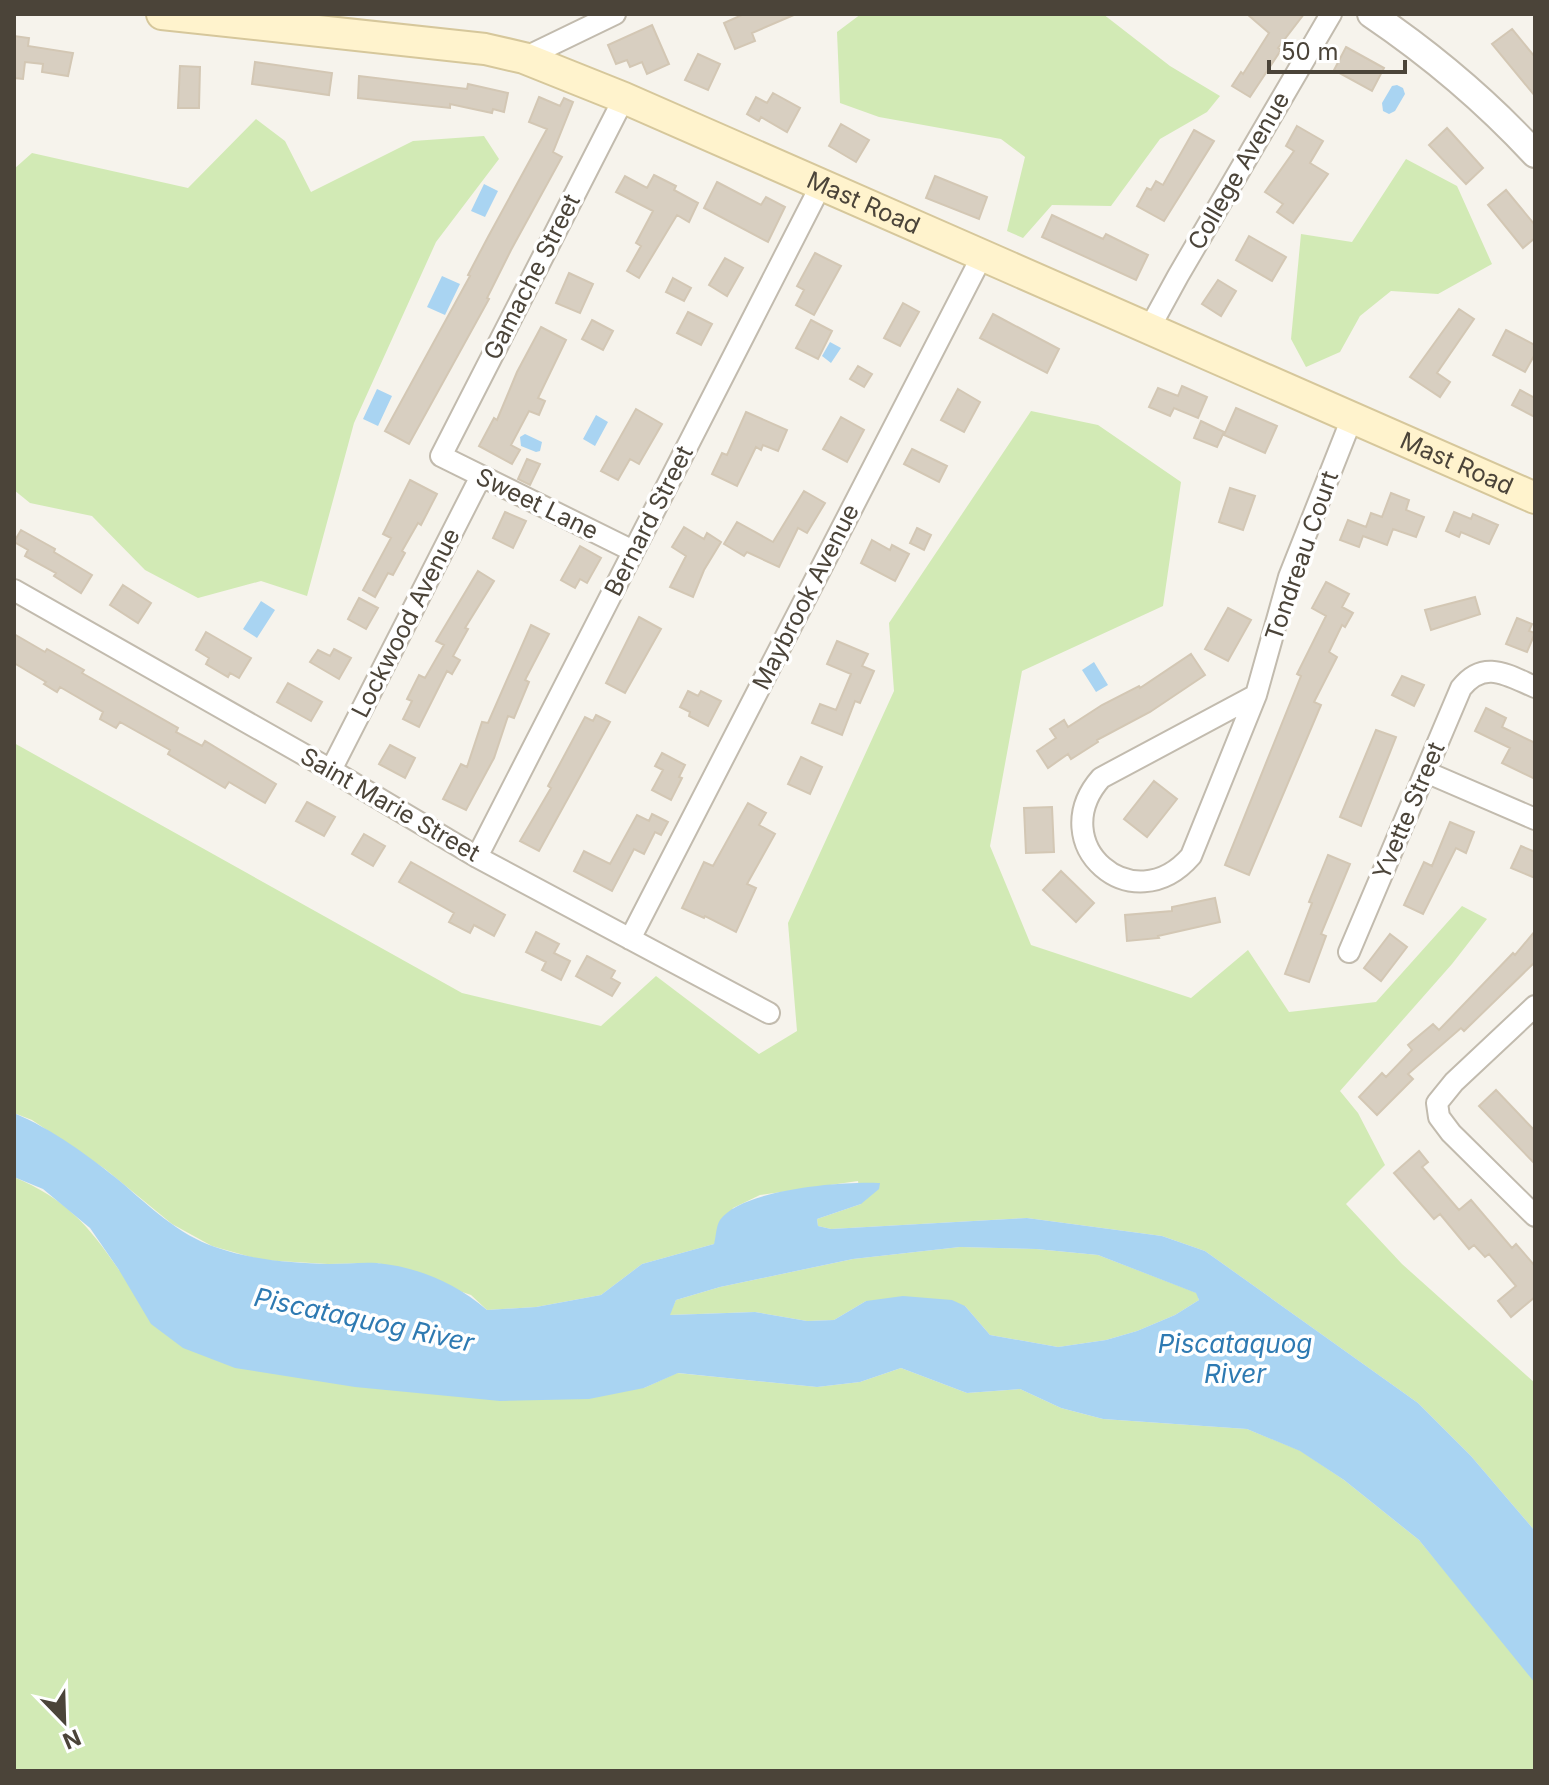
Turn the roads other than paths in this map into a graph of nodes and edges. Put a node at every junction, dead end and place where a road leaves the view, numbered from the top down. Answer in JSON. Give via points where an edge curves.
{"nodes":[{"id":1,"x":162,"y":14,"type":"edge"},
{"id":2,"x":615,"y":14,"type":"edge"},
{"id":3,"x":1331,"y":14,"type":"edge"},
{"id":4,"x":1371,"y":14,"type":"edge"},
{"id":5,"x":224,"y":18,"type":"edge"},
{"id":6,"x":524,"y":58,"type":"junction"},
{"id":7,"x":624,"y":98,"type":"junction"},
{"id":8,"x":1535,"y":154,"type":"edge"},
{"id":9,"x":821,"y":185,"type":"junction"},
{"id":10,"x":982,"y":256,"type":"junction"},
{"id":11,"x":1149,"y":329,"type":"junction"},
{"id":12,"x":1352,"y":418,"type":"junction"},
{"id":13,"x":441,"y":456,"type":"joint"},
{"id":14,"x":481,"y":476,"type":"junction"},
{"id":15,"x":1535,"y":498,"type":"edge"},
{"id":16,"x":633,"y":551,"type":"junction"},
{"id":17,"x":14,"y":590,"type":"edge"},
{"id":18,"x":1535,"y":687,"type":"edge"},
{"id":19,"x":1256,"y":695,"type":"junction"},
{"id":20,"x":331,"y":770,"type":"junction"},
{"id":21,"x":1426,"y":772,"type":"junction"},
{"id":22,"x":1535,"y":819,"type":"edge"},
{"id":23,"x":477,"y":857,"type":"junction"},
{"id":24,"x":630,"y":939,"type":"junction"},
{"id":25,"x":1349,"y":952,"type":"dead end"},
{"id":26,"x":1535,"y":1006,"type":"edge"},
{"id":27,"x":769,"y":1013,"type":"dead end"},
{"id":28,"x":1535,"y":1216,"type":"edge"}],
"edges":[{"from":1,"to":5,"type":"main road","name":"Mast Road"},
{"from":2,"to":6,"type":"street"},
{"from":3,"to":11,"type":"street","name":"College Avenue"},
{"from":4,"to":8,"type":"street","via":[[1429,54]]},
{"from":5,"to":6,"type":"main road","name":"Mast Road"},
{"from":6,"to":7,"type":"main road","name":"Mast Road"},
{"from":7,"to":9,"type":"main road","name":"Mast Road"},
{"from":7,"to":13,"type":"street","name":"Gamache Street"},
{"from":9,"to":10,"type":"main road","name":"Mast Road"},
{"from":9,"to":16,"type":"street","name":"Bernard Street"},
{"from":10,"to":11,"type":"main road","name":"Mast Road"},
{"from":10,"to":24,"type":"street","name":"Maybrook Avenue"},
{"from":11,"to":12,"type":"main road","name":"Mast Road"},
{"from":12,"to":15,"type":"main road","name":"Mast Road"},
{"from":12,"to":19,"type":"street","name":"Tondreau Court","via":[[1289,577]]},
{"from":13,"to":14,"type":"street","name":"Sweet Lane"},
{"from":14,"to":16,"type":"street","name":"Sweet Lane"},
{"from":14,"to":20,"type":"street","name":"Lockwood Avenue"},
{"from":16,"to":23,"type":"street","name":"Bernard Street"},
{"from":17,"to":20,"type":"street","name":"Saint Marie Street"},
{"from":18,"to":21,"type":"street","name":"Yvette Street","via":[[1496,671],[1467,680]]},
{"from":19,"to":19,"type":"street","name":"Tondreau Court","via":[[1197,846],[1183,866],[1161,879],[1134,881],[1108,872],[1090,852],[1082,827],[1086,800],[1101,778]]},
{"from":20,"to":23,"type":"street","name":"Saint Marie Street"},
{"from":21,"to":22,"type":"street"},
{"from":21,"to":25,"type":"street","name":"Yvette Street"},
{"from":23,"to":24,"type":"street","name":"Saint Marie Street"},
{"from":24,"to":27,"type":"street","name":"Saint Marie Street"},
{"from":26,"to":28,"type":"street","via":[[1437,1103],[1439,1117],[1451,1133]]}]}
